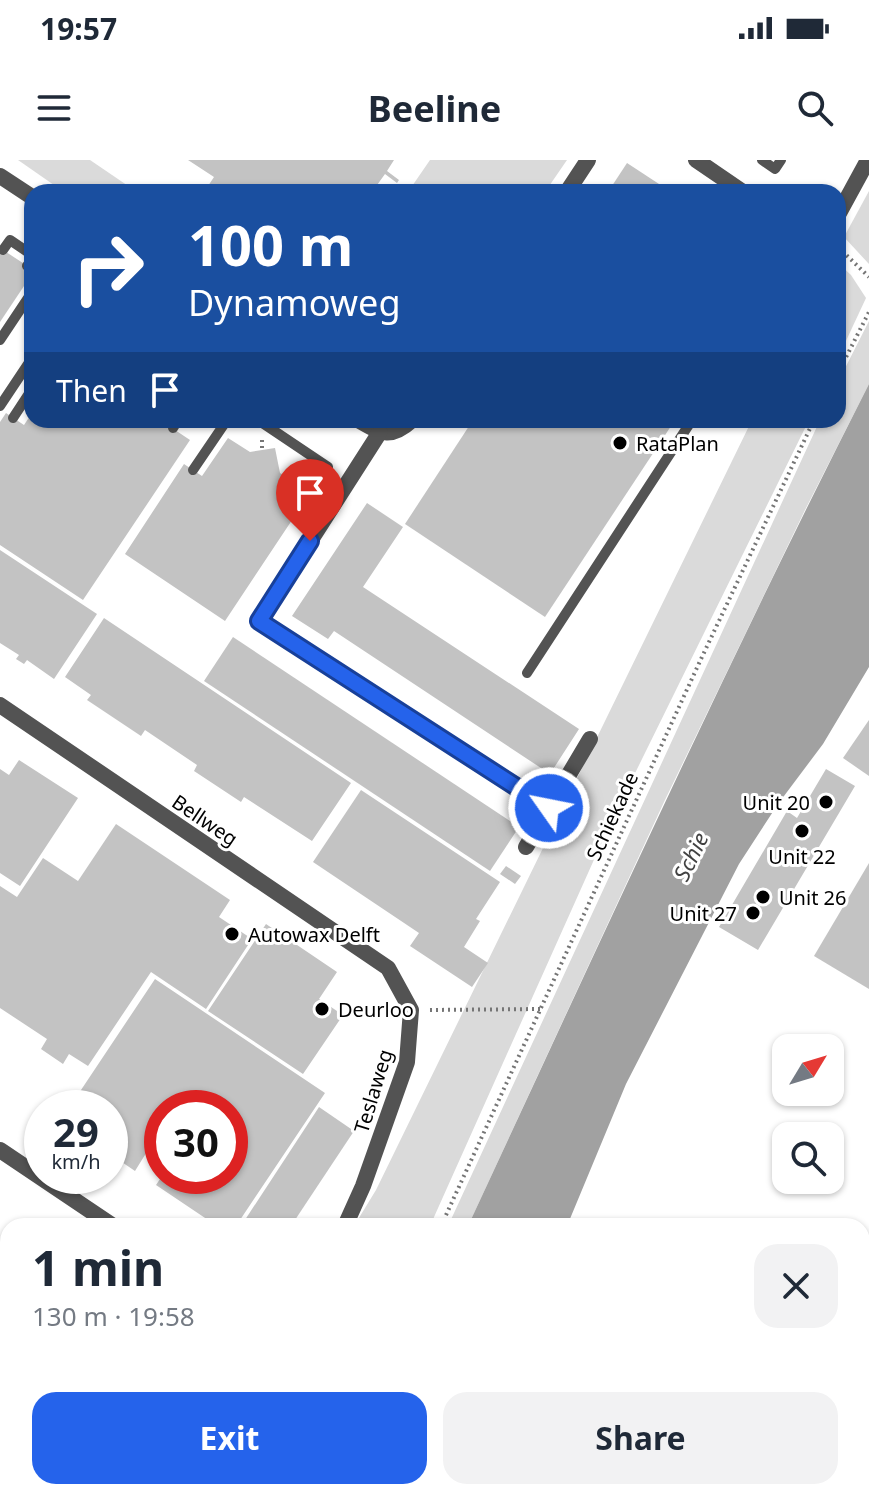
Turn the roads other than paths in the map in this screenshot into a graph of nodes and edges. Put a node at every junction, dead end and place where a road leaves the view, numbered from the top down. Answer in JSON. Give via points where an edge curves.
{"nodes":[{"id":1,"x":588,"y":160,"type":"edge"},
{"id":2,"x":696,"y":160,"type":"edge"},
{"id":3,"x":762,"y":160,"type":"edge"},
{"id":4,"x":781,"y":160,"type":"edge"},
{"id":5,"x":868,"y":160,"type":"edge"},
{"id":6,"x":0,"y":176,"type":"edge"},
{"id":7,"x":572,"y":184,"type":"edge"},
{"id":8,"x":731,"y":184,"type":"edge"},
{"id":9,"x":24,"y":192,"type":"edge"},
{"id":10,"x":846,"y":200,"type":"edge"},
{"id":11,"x":3,"y":250,"type":"dead end"},
{"id":12,"x":24,"y":255,"type":"edge"},
{"id":13,"x":24,"y":304,"type":"edge"},
{"id":14,"x":0,"y":340,"type":"edge"},
{"id":15,"x":24,"y":370,"type":"edge"},
{"id":16,"x":24,"y":401,"type":"edge"},
{"id":17,"x":0,"y":406,"type":"edge"},
{"id":18,"x":13,"y":418,"type":"dead end"},
{"id":19,"x":222,"y":428,"type":"edge"},
{"id":20,"x":270,"y":428,"type":"edge"},
{"id":21,"x":373,"y":428,"type":"edge"},
{"id":22,"x":403,"y":428,"type":"edge"},
{"id":23,"x":687,"y":428,"type":"edge"},
{"id":24,"x":380,"y":432,"type":"junction"},
{"id":25,"x":328,"y":467,"type":"dead end"},
{"id":26,"x":193,"y":470,"type":"dead end"},
{"id":27,"x":527,"y":673,"type":"dead end"},
{"id":28,"x":0,"y":705,"type":"edge"},
{"id":29,"x":590,"y":739,"type":"dead end"},
{"id":30,"x":549,"y":808,"type":"junction"},
{"id":31,"x":526,"y":847,"type":"dead end"},
{"id":32,"x":411,"y":1010,"type":"joint"},
{"id":33,"x":0,"y":1150,"type":"edge"},
{"id":34,"x":101,"y":1218,"type":"edge"},
{"id":35,"x":349,"y":1218,"type":"edge"}],
"edges":[{"from":1,"to":7,"type":"street"},
{"from":2,"to":8,"type":"street"},
{"from":3,"to":4,"type":"lane","via":[[775,169]]},
{"from":5,"to":10,"type":"street"},
{"from":6,"to":9,"type":"street"},
{"from":11,"to":12,"type":"lane","via":[[10,240]]},
{"from":13,"to":14,"type":"lane"},
{"from":15,"to":17,"type":"lane"},
{"from":16,"to":18,"type":"lane"},
{"from":19,"to":26,"type":"lane"},
{"from":20,"to":25,"type":"lane"},
{"from":21,"to":24,"type":"street"},
{"from":22,"to":24,"type":"street"},
{"from":23,"to":27,"type":"lane"},
{"from":24,"to":30,"type":"street","via":[[259,621]]},
{"from":28,"to":32,"type":"street","name":"Bellweg","via":[[388,968]]},
{"from":29,"to":30,"type":"street"},
{"from":30,"to":31,"type":"street"},
{"from":32,"to":35,"type":"street","name":"Teslaweg","via":[[407,1062]]},
{"from":33,"to":34,"type":"street"}]}
